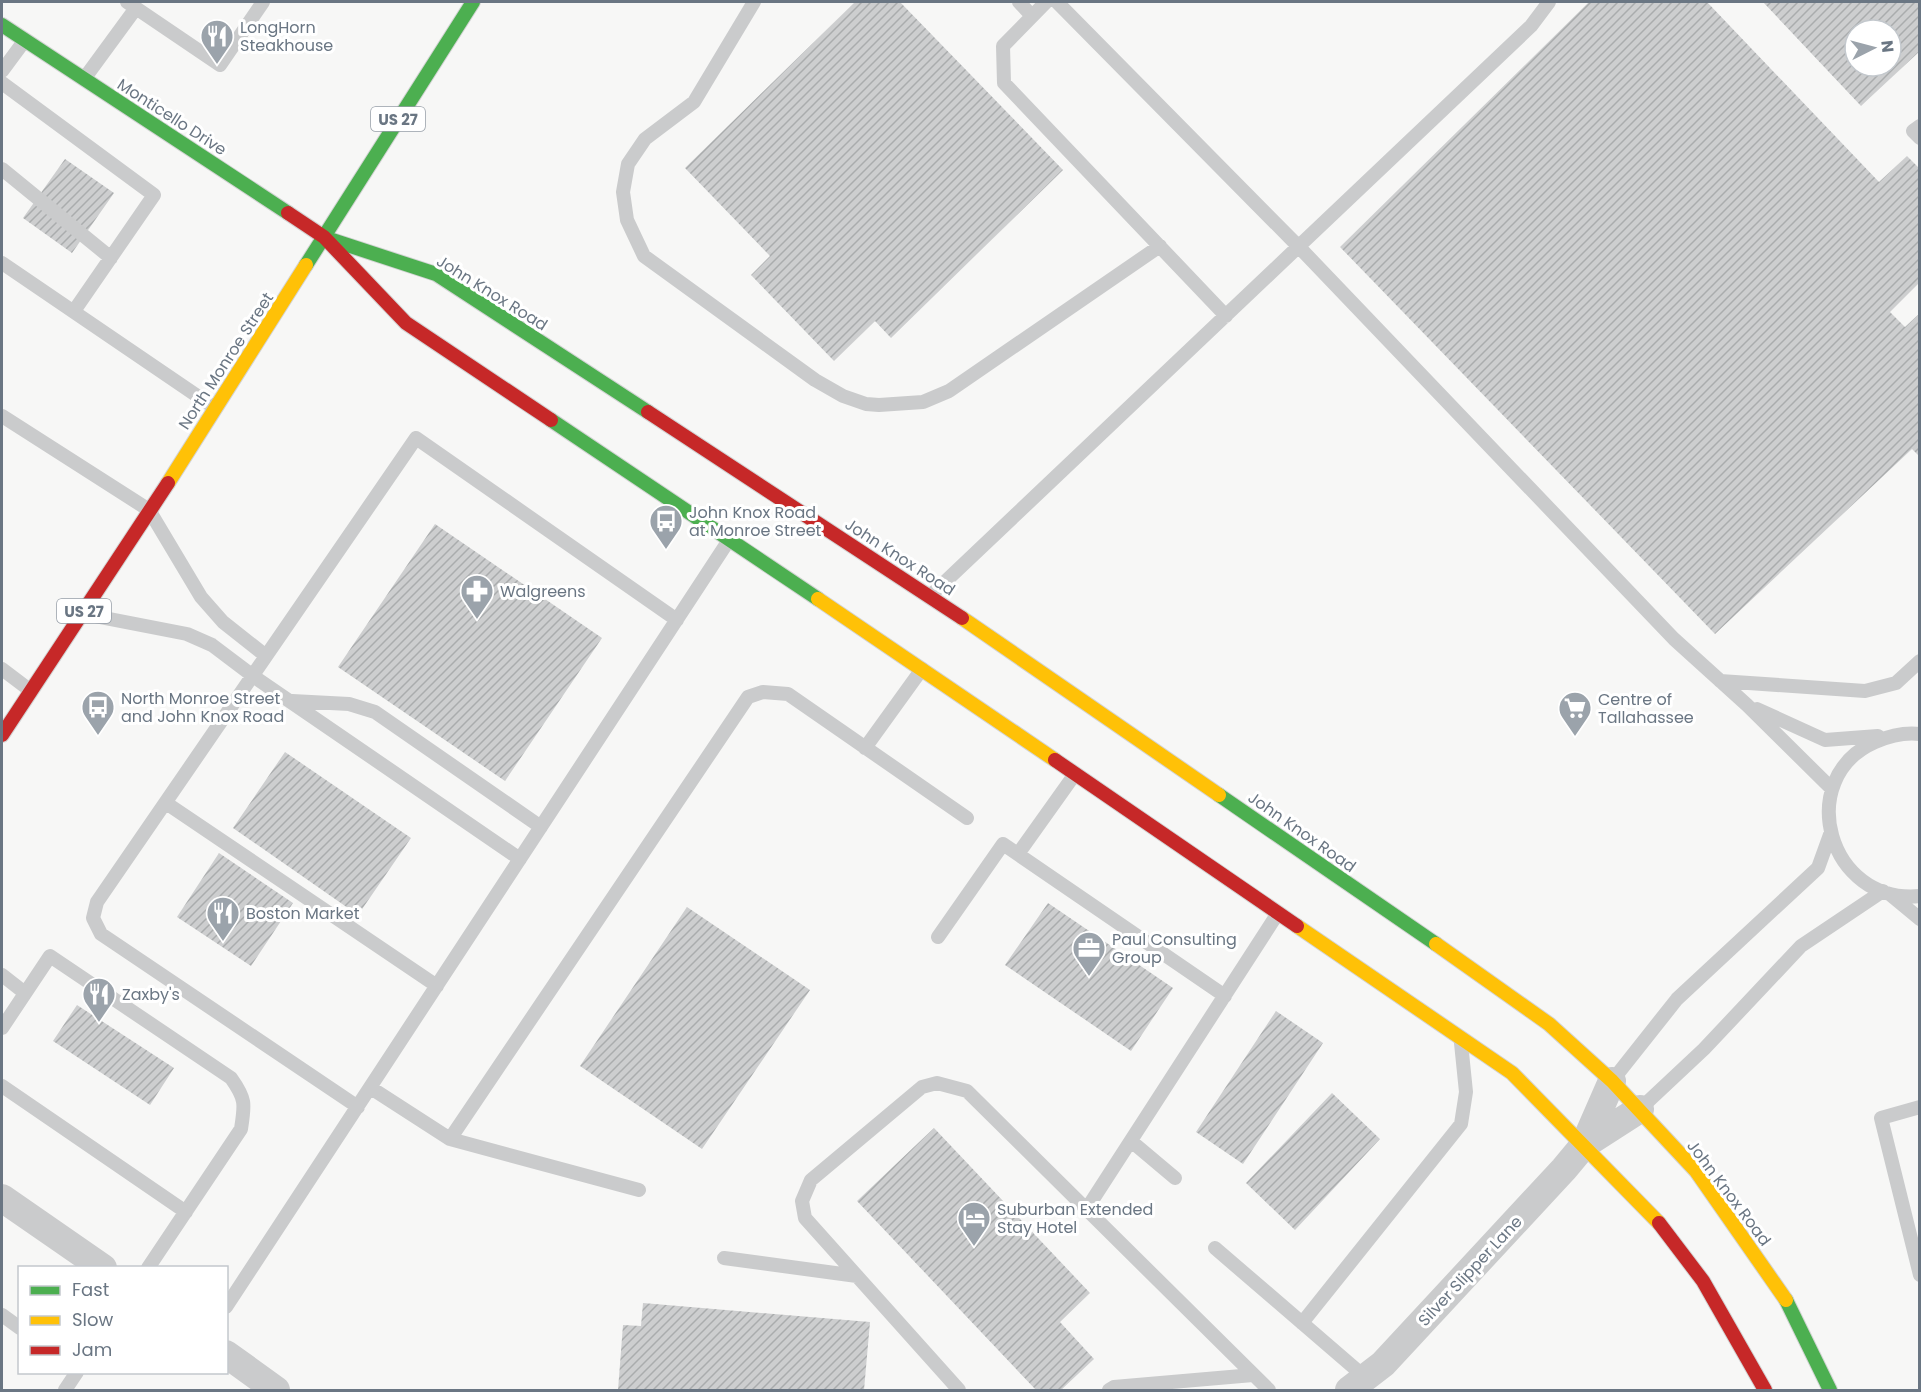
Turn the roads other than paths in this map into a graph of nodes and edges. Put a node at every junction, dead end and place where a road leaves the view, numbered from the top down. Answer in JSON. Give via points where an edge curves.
{"nodes":[{"id":1,"x":263,"y":2,"type":"edge"},
{"id":2,"x":473,"y":2,"type":"edge"},
{"id":3,"x":754,"y":2,"type":"edge"},
{"id":4,"x":1019,"y":2,"type":"edge"},
{"id":5,"x":1046,"y":2,"type":"edge"},
{"id":6,"x":1058,"y":2,"type":"edge"},
{"id":7,"x":1549,"y":2,"type":"edge"},
{"id":8,"x":131,"y":5,"type":"edge"},
{"id":9,"x":1032,"y":16,"type":"junction"},
{"id":10,"x":2,"y":25,"type":"edge"},
{"id":11,"x":25,"y":40,"type":"junction"},
{"id":12,"x":2,"y":71,"type":"edge"},
{"id":13,"x":84,"y":79,"type":"junction"},
{"id":14,"x":2,"y":83,"type":"edge"},
{"id":15,"x":1920,"y":126,"type":"edge"},
{"id":16,"x":1920,"y":138,"type":"edge"},
{"id":17,"x":2,"y":169,"type":"edge"},
{"id":18,"x":324,"y":237,"type":"junction"},
{"id":19,"x":1161,"y":246,"type":"junction"},
{"id":20,"x":1299,"y":247,"type":"junction"},
{"id":21,"x":111,"y":258,"type":"junction"},
{"id":22,"x":2,"y":263,"type":"edge"},
{"id":23,"x":74,"y":311,"type":"junction"},
{"id":24,"x":1226,"y":316,"type":"junction"},
{"id":25,"x":215,"y":408,"type":"junction"},
{"id":26,"x":2,"y":416,"type":"edge"},
{"id":27,"x":149,"y":510,"type":"junction"},
{"id":28,"x":729,"y":540,"type":"junction"},
{"id":29,"x":930,"y":596,"type":"junction"},
{"id":30,"x":82,"y":614,"type":"junction"},
{"id":31,"x":677,"y":620,"type":"junction"},
{"id":32,"x":267,"y":656,"type":"junction"},
{"id":33,"x":1920,"y":661,"type":"edge"},
{"id":34,"x":2,"y":669,"type":"edge"},
{"id":35,"x":922,"y":669,"type":"junction"},
{"id":36,"x":253,"y":676,"type":"junction"},
{"id":37,"x":1720,"y":681,"type":"junction"},
{"id":38,"x":31,"y":691,"type":"junction"},
{"id":39,"x":290,"y":701,"type":"junction"},
{"id":40,"x":1747,"y":705,"type":"junction"},
{"id":41,"x":1920,"y":734,"type":"edge"},
{"id":42,"x":2,"y":735,"type":"edge"},
{"id":43,"x":1890,"y":735,"type":"junction"},
{"id":44,"x":865,"y":748,"type":"junction"},
{"id":45,"x":1075,"y":774,"type":"junction"},
{"id":46,"x":1832,"y":789,"type":"junction"},
{"id":47,"x":166,"y":802,"type":"junction"},
{"id":48,"x":968,"y":818,"type":"dead end"},
{"id":49,"x":541,"y":827,"type":"junction"},
{"id":50,"x":1831,"y":832,"type":"junction"},
{"id":51,"x":1018,"y":854,"type":"junction"},
{"id":52,"x":520,"y":859,"type":"junction"},
{"id":53,"x":1887,"y":893,"type":"junction"},
{"id":54,"x":1920,"y":896,"type":"edge"},
{"id":55,"x":1278,"y":913,"type":"junction"},
{"id":56,"x":1920,"y":919,"type":"edge"},
{"id":57,"x":938,"y":937,"type":"dead end"},
{"id":58,"x":2,"y":975,"type":"edge"},
{"id":59,"x":437,"y":986,"type":"junction"},
{"id":60,"x":25,"y":993,"type":"junction"},
{"id":61,"x":1225,"y":996,"type":"junction"},
{"id":62,"x":2,"y":1028,"type":"edge"},
{"id":63,"x":1460,"y":1038,"type":"junction"},
{"id":64,"x":1612,"y":1081,"type":"junction"},
{"id":65,"x":2,"y":1086,"type":"edge"},
{"id":66,"x":370,"y":1088,"type":"junction"},
{"id":67,"x":358,"y":1107,"type":"junction"},
{"id":68,"x":1920,"y":1107,"type":"edge"},
{"id":69,"x":1640,"y":1109,"type":"junction"},
{"id":70,"x":450,"y":1139,"type":"junction"},
{"id":71,"x":1131,"y":1141,"type":"junction"},
{"id":72,"x":1584,"y":1145,"type":"junction"},
{"id":73,"x":1175,"y":1178,"type":"dead end"},
{"id":74,"x":639,"y":1190,"type":"dead end"},
{"id":75,"x":2,"y":1198,"type":"edge"},
{"id":76,"x":1086,"y":1210,"type":"junction"},
{"id":77,"x":186,"y":1212,"type":"junction"},
{"id":78,"x":1215,"y":1248,"type":"dead end"},
{"id":79,"x":724,"y":1258,"type":"dead end"},
{"id":80,"x":100,"y":1266,"type":"edge"},
{"id":81,"x":149,"y":1266,"type":"edge"},
{"id":82,"x":1920,"y":1275,"type":"edge"},
{"id":83,"x":857,"y":1276,"type":"junction"},
{"id":84,"x":228,"y":1304,"type":"edge"},
{"id":85,"x":2,"y":1316,"type":"edge"},
{"id":86,"x":1302,"y":1323,"type":"junction"},
{"id":87,"x":18,"y":1327,"type":"edge"},
{"id":88,"x":228,"y":1355,"type":"edge"},
{"id":89,"x":76,"y":1374,"type":"edge"},
{"id":90,"x":1253,"y":1375,"type":"junction"},
{"id":91,"x":1357,"y":1384,"type":"edge"},
{"id":92,"x":65,"y":1390,"type":"edge"},
{"id":93,"x":276,"y":1390,"type":"edge"},
{"id":94,"x":959,"y":1390,"type":"edge"},
{"id":95,"x":1109,"y":1390,"type":"edge"},
{"id":96,"x":1269,"y":1390,"type":"edge"},
{"id":97,"x":1766,"y":1390,"type":"edge"},
{"id":98,"x":1830,"y":1390,"type":"edge"}],
"edges":[{"from":1,"to":8,"type":"lane","via":[[220,65]]},
{"from":2,"to":18,"type":"main road","name":"North Monroe Street","number":"US 27"},
{"from":3,"to":19,"type":"lane","via":[[694,102],[645,139],[628,164],[623,192],[627,220],[644,256],[815,380],[866,404],[923,402],[949,391]]},
{"from":4,"to":9,"type":"lane"},
{"from":5,"to":9,"type":"lane"},
{"from":6,"to":20,"type":"lane"},
{"from":7,"to":20,"type":"lane","via":[[1531,26]]},
{"from":8,"to":13,"type":"lane"},
{"from":9,"to":19,"type":"lane","via":[[1003,46],[1004,83]]},
{"from":10,"to":11,"type":"main road","name":"Monticello Drive"},
{"from":11,"to":12,"type":"lane"},
{"from":11,"to":13,"type":"main road","name":"Monticello Drive"},
{"from":13,"to":18,"type":"main road","name":"Monticello Drive"},
{"from":14,"to":21,"type":"lane","via":[[154,195]]},
{"from":15,"to":16,"type":"lane","via":[[1913,131]]},
{"from":17,"to":21,"type":"lane"},
{"from":18,"to":25,"type":"main road","name":"North Monroe Street","number":"US 27"},
{"from":18,"to":28,"type":"main road","via":[[406,323]]},
{"from":18,"to":29,"type":"main road","name":"John Knox Road","via":[[436,274]]},
{"from":19,"to":24,"type":"lane"},
{"from":20,"to":24,"type":"lane"},
{"from":20,"to":37,"type":"lane","via":[[1674,639]]},
{"from":21,"to":23,"type":"lane"},
{"from":22,"to":23,"type":"lane"},
{"from":23,"to":25,"type":"lane"},
{"from":24,"to":29,"type":"lane"},
{"from":25,"to":27,"type":"main road","name":"North Monroe Street","number":"US 27"},
{"from":26,"to":27,"type":"lane"},
{"from":27,"to":30,"type":"main road","name":"North Monroe Street","number":"US 27"},
{"from":27,"to":32,"type":"lane","via":[[201,597],[223,622]]},
{"from":28,"to":31,"type":"lane"},
{"from":28,"to":35,"type":"main road"},
{"from":29,"to":64,"type":"main road","name":"John Knox Road","via":[[1490,981],[1549,1024]]},
{"from":30,"to":36,"type":"lane","via":[[187,634],[212,645]]},
{"from":30,"to":38,"type":"main road","name":"North Monroe Street","number":"US 27"},
{"from":31,"to":32,"type":"lane","via":[[416,438]]},
{"from":31,"to":49,"type":"lane"},
{"from":32,"to":36,"type":"lane"},
{"from":33,"to":37,"type":"lane","via":[[1896,683],[1865,691]]},
{"from":34,"to":38,"type":"lane"},
{"from":35,"to":44,"type":"lane"},
{"from":35,"to":45,"type":"main road"},
{"from":36,"to":39,"type":"lane"},
{"from":36,"to":47,"type":"lane"},
{"from":37,"to":40,"type":"lane"},
{"from":38,"to":42,"type":"main road","name":"North Monroe Street","number":"US 27"},
{"from":39,"to":49,"type":"lane","via":[[349,704],[375,712]]},
{"from":39,"to":52,"type":"lane"},
{"from":40,"to":43,"type":"lane","via":[[1825,740]]},
{"from":40,"to":46,"type":"lane"},
{"from":41,"to":43,"type":"lane"},
{"from":43,"to":46,"type":"lane","via":[[1865,746],[1851,759]]},
{"from":44,"to":48,"type":"lane"},
{"from":44,"to":70,"type":"lane","via":[[788,694],[764,692],[748,697]]},
{"from":45,"to":51,"type":"lane"},
{"from":45,"to":55,"type":"main road"},
{"from":46,"to":50,"type":"lane","via":[[1828,817]]},
{"from":47,"to":59,"type":"lane"},
{"from":47,"to":67,"type":"lane","via":[[97,902],[93,918],[100,934]]},
{"from":49,"to":52,"type":"lane"},
{"from":50,"to":53,"type":"lane","via":[[1833,844],[1847,867],[1867,884]]},
{"from":50,"to":64,"type":"lane","via":[[1818,868],[1677,999]]},
{"from":51,"to":57,"type":"lane","via":[[1003,844]]},
{"from":51,"to":61,"type":"lane"},
{"from":52,"to":59,"type":"lane"},
{"from":53,"to":54,"type":"lane"},
{"from":53,"to":56,"type":"lane"},
{"from":53,"to":69,"type":"lane","via":[[1801,946],[1704,1049]]},
{"from":55,"to":61,"type":"lane"},
{"from":55,"to":63,"type":"main road"},
{"from":58,"to":60,"type":"lane"},
{"from":59,"to":66,"type":"lane"},
{"from":60,"to":62,"type":"lane"},
{"from":60,"to":77,"type":"lane","via":[[50,956],[231,1078],[245,1105],[241,1129]]},
{"from":61,"to":71,"type":"lane"},
{"from":63,"to":72,"type":"main road","via":[[1512,1073]]},
{"from":63,"to":86,"type":"lane","via":[[1466,1092],[1461,1124]]},
{"from":64,"to":69,"type":"main road","name":"John Knox Road"},
{"from":64,"to":72,"type":"street","name":"Silver Slipper Lane"},
{"from":65,"to":77,"type":"lane"},
{"from":66,"to":67,"type":"lane"},
{"from":66,"to":70,"type":"lane"},
{"from":67,"to":84,"type":"lane"},
{"from":68,"to":82,"type":"lane","via":[[1881,1118]]},
{"from":69,"to":72,"type":"street","name":"Silver Slipper Lane"},
{"from":69,"to":98,"type":"main road","name":"John Knox Road","via":[[1695,1171],[1788,1302]]},
{"from":70,"to":74,"type":"lane"},
{"from":71,"to":73,"type":"lane"},
{"from":71,"to":76,"type":"lane"},
{"from":72,"to":91,"type":"street","name":"Silver Slipper Lane","via":[[1383,1364]]},
{"from":72,"to":97,"type":"main road","via":[[1653,1215],[1703,1281]]},
{"from":75,"to":80,"type":"street"},
{"from":76,"to":83,"type":"lane","via":[[966,1091],[937,1083],[922,1087],[812,1180],[802,1201],[805,1218]]},
{"from":76,"to":90,"type":"lane"},
{"from":77,"to":81,"type":"lane"},
{"from":78,"to":86,"type":"lane"},
{"from":79,"to":83,"type":"lane"},
{"from":83,"to":94,"type":"lane"},
{"from":85,"to":87,"type":"lane"},
{"from":86,"to":91,"type":"lane"},
{"from":88,"to":93,"type":"street"},
{"from":89,"to":92,"type":"lane"},
{"from":90,"to":95,"type":"lane"},
{"from":90,"to":96,"type":"lane"}]}
